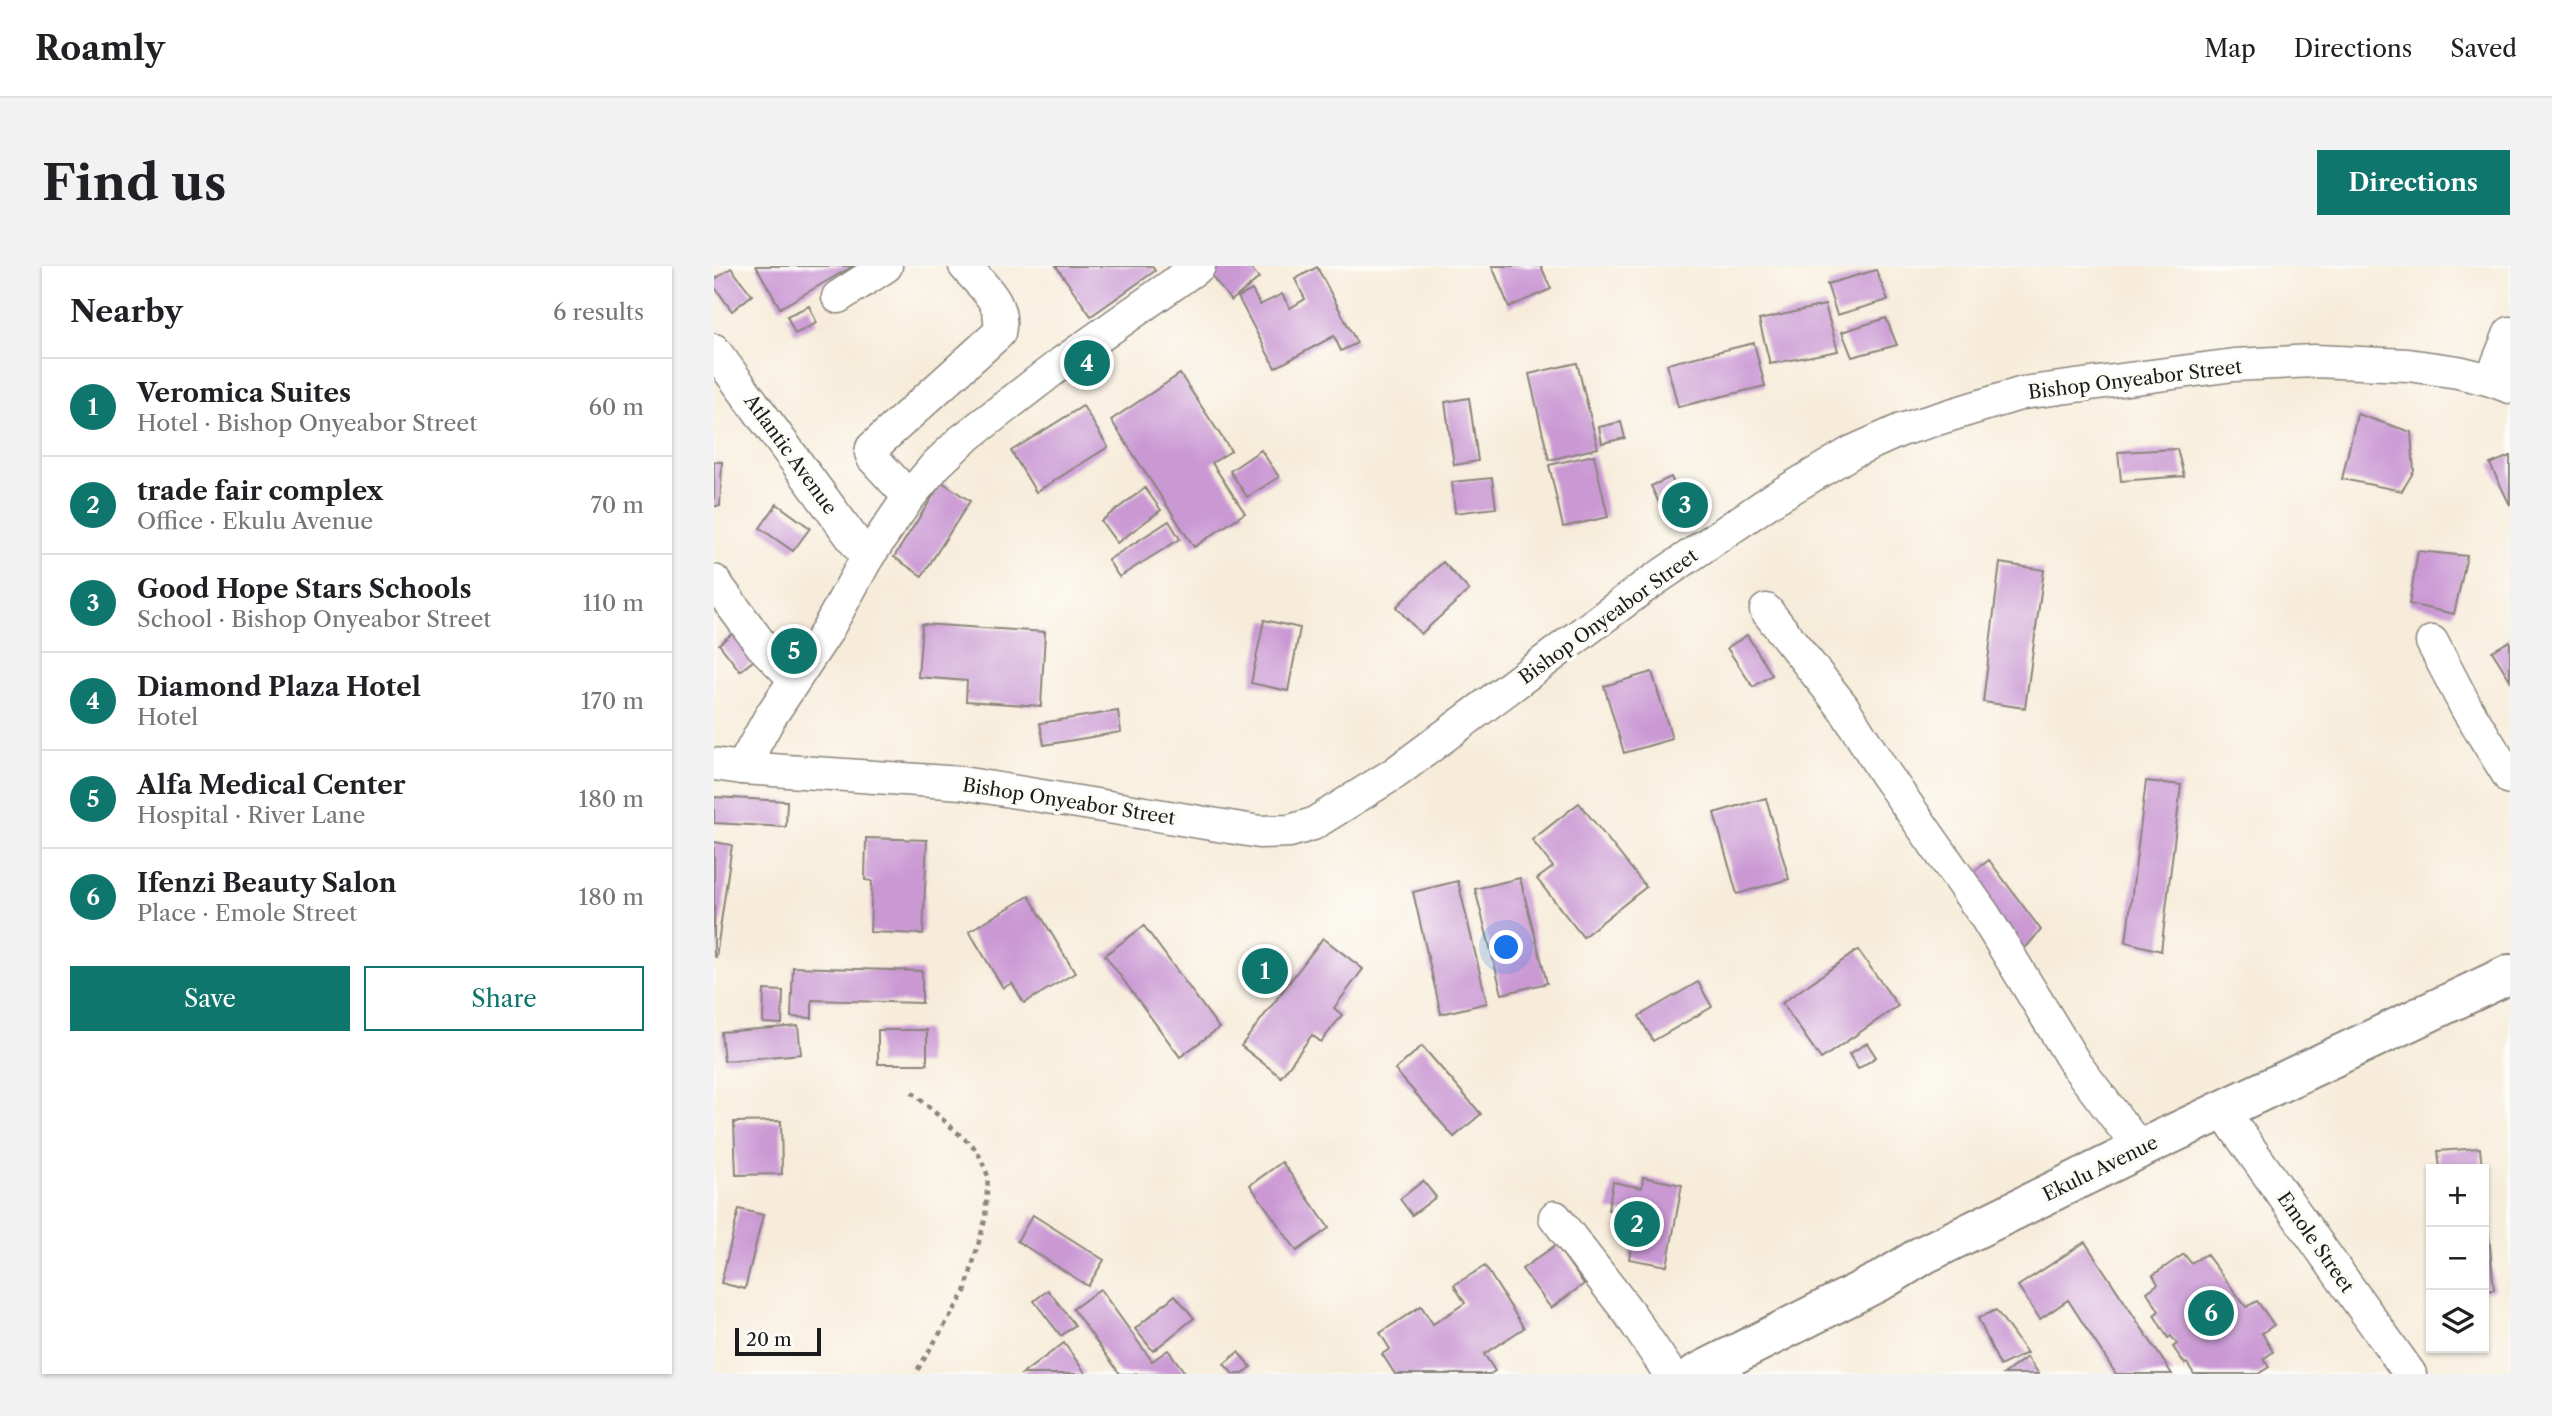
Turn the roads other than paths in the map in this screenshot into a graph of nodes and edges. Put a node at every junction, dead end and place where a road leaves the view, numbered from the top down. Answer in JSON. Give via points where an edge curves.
{"nodes":[{"id":1,"x":886,"y":266,"type":"edge"},
{"id":2,"x":965,"y":266,"type":"edge"},
{"id":3,"x":1199,"y":266,"type":"edge"},
{"id":4,"x":838,"y":297,"type":"dead end"},
{"id":5,"x":2510,"y":333,"type":"edge"},
{"id":6,"x":714,"y":350,"type":"edge"},
{"id":7,"x":2501,"y":384,"type":"edge"},
{"id":8,"x":909,"y":497,"type":"junction"},
{"id":9,"x":867,"y":558,"type":"junction"},
{"id":10,"x":714,"y":581,"type":"edge"},
{"id":11,"x":1766,"y":610,"type":"dead end"},
{"id":12,"x":2432,"y":642,"type":"dead end"},
{"id":13,"x":794,"y":678,"type":"junction"},
{"id":14,"x":728,"y":766,"type":"edge"},
{"id":15,"x":2510,"y":778,"type":"edge"},
{"id":16,"x":2510,"y":974,"type":"edge"},
{"id":17,"x":2223,"y":1111,"type":"junction"},
{"id":18,"x":2140,"y":1149,"type":"junction"},
{"id":19,"x":1555,"y":1217,"type":"dead end"},
{"id":20,"x":1670,"y":1374,"type":"edge"},
{"id":21,"x":1696,"y":1374,"type":"edge"},
{"id":22,"x":2410,"y":1374,"type":"edge"}],
"edges":[{"from":1,"to":4,"type":"street"},
{"from":2,"to":8,"type":"street","via":[[999,306],[1001,326],[999,333],[872,448],[873,458]]},
{"from":3,"to":8,"type":"street","via":[[961,440]]},
{"from":5,"to":7,"type":"street"},
{"from":6,"to":9,"type":"street","name":"Atlantic Avenue"},
{"from":7,"to":14,"type":"street","name":"Bishop Onyeabor Street","via":[[2372,362],[2234,365],[2023,393],[1901,430],[1852,452],[1775,498],[1644,587],[1395,774],[1313,824],[1290,831],[1260,832],[962,783]]},
{"from":8,"to":9,"type":"street"},
{"from":9,"to":13,"type":"street","via":[[825,634]]},
{"from":10,"to":13,"type":"street","via":[[762,646]]},
{"from":11,"to":18,"type":"street","via":[[1843,707],[1985,916],[2076,1065]]},
{"from":12,"to":15,"type":"street"},
{"from":13,"to":14,"type":"street"},
{"from":16,"to":17,"type":"main road","name":"Ekulu Avenue"},
{"from":17,"to":18,"type":"main road","name":"Ekulu Avenue"},
{"from":17,"to":22,"type":"street","name":"Emole Street"},
{"from":18,"to":21,"type":"main road","name":"Ekulu Avenue","via":[[1923,1255]]},
{"from":19,"to":20,"type":"street"}]}
